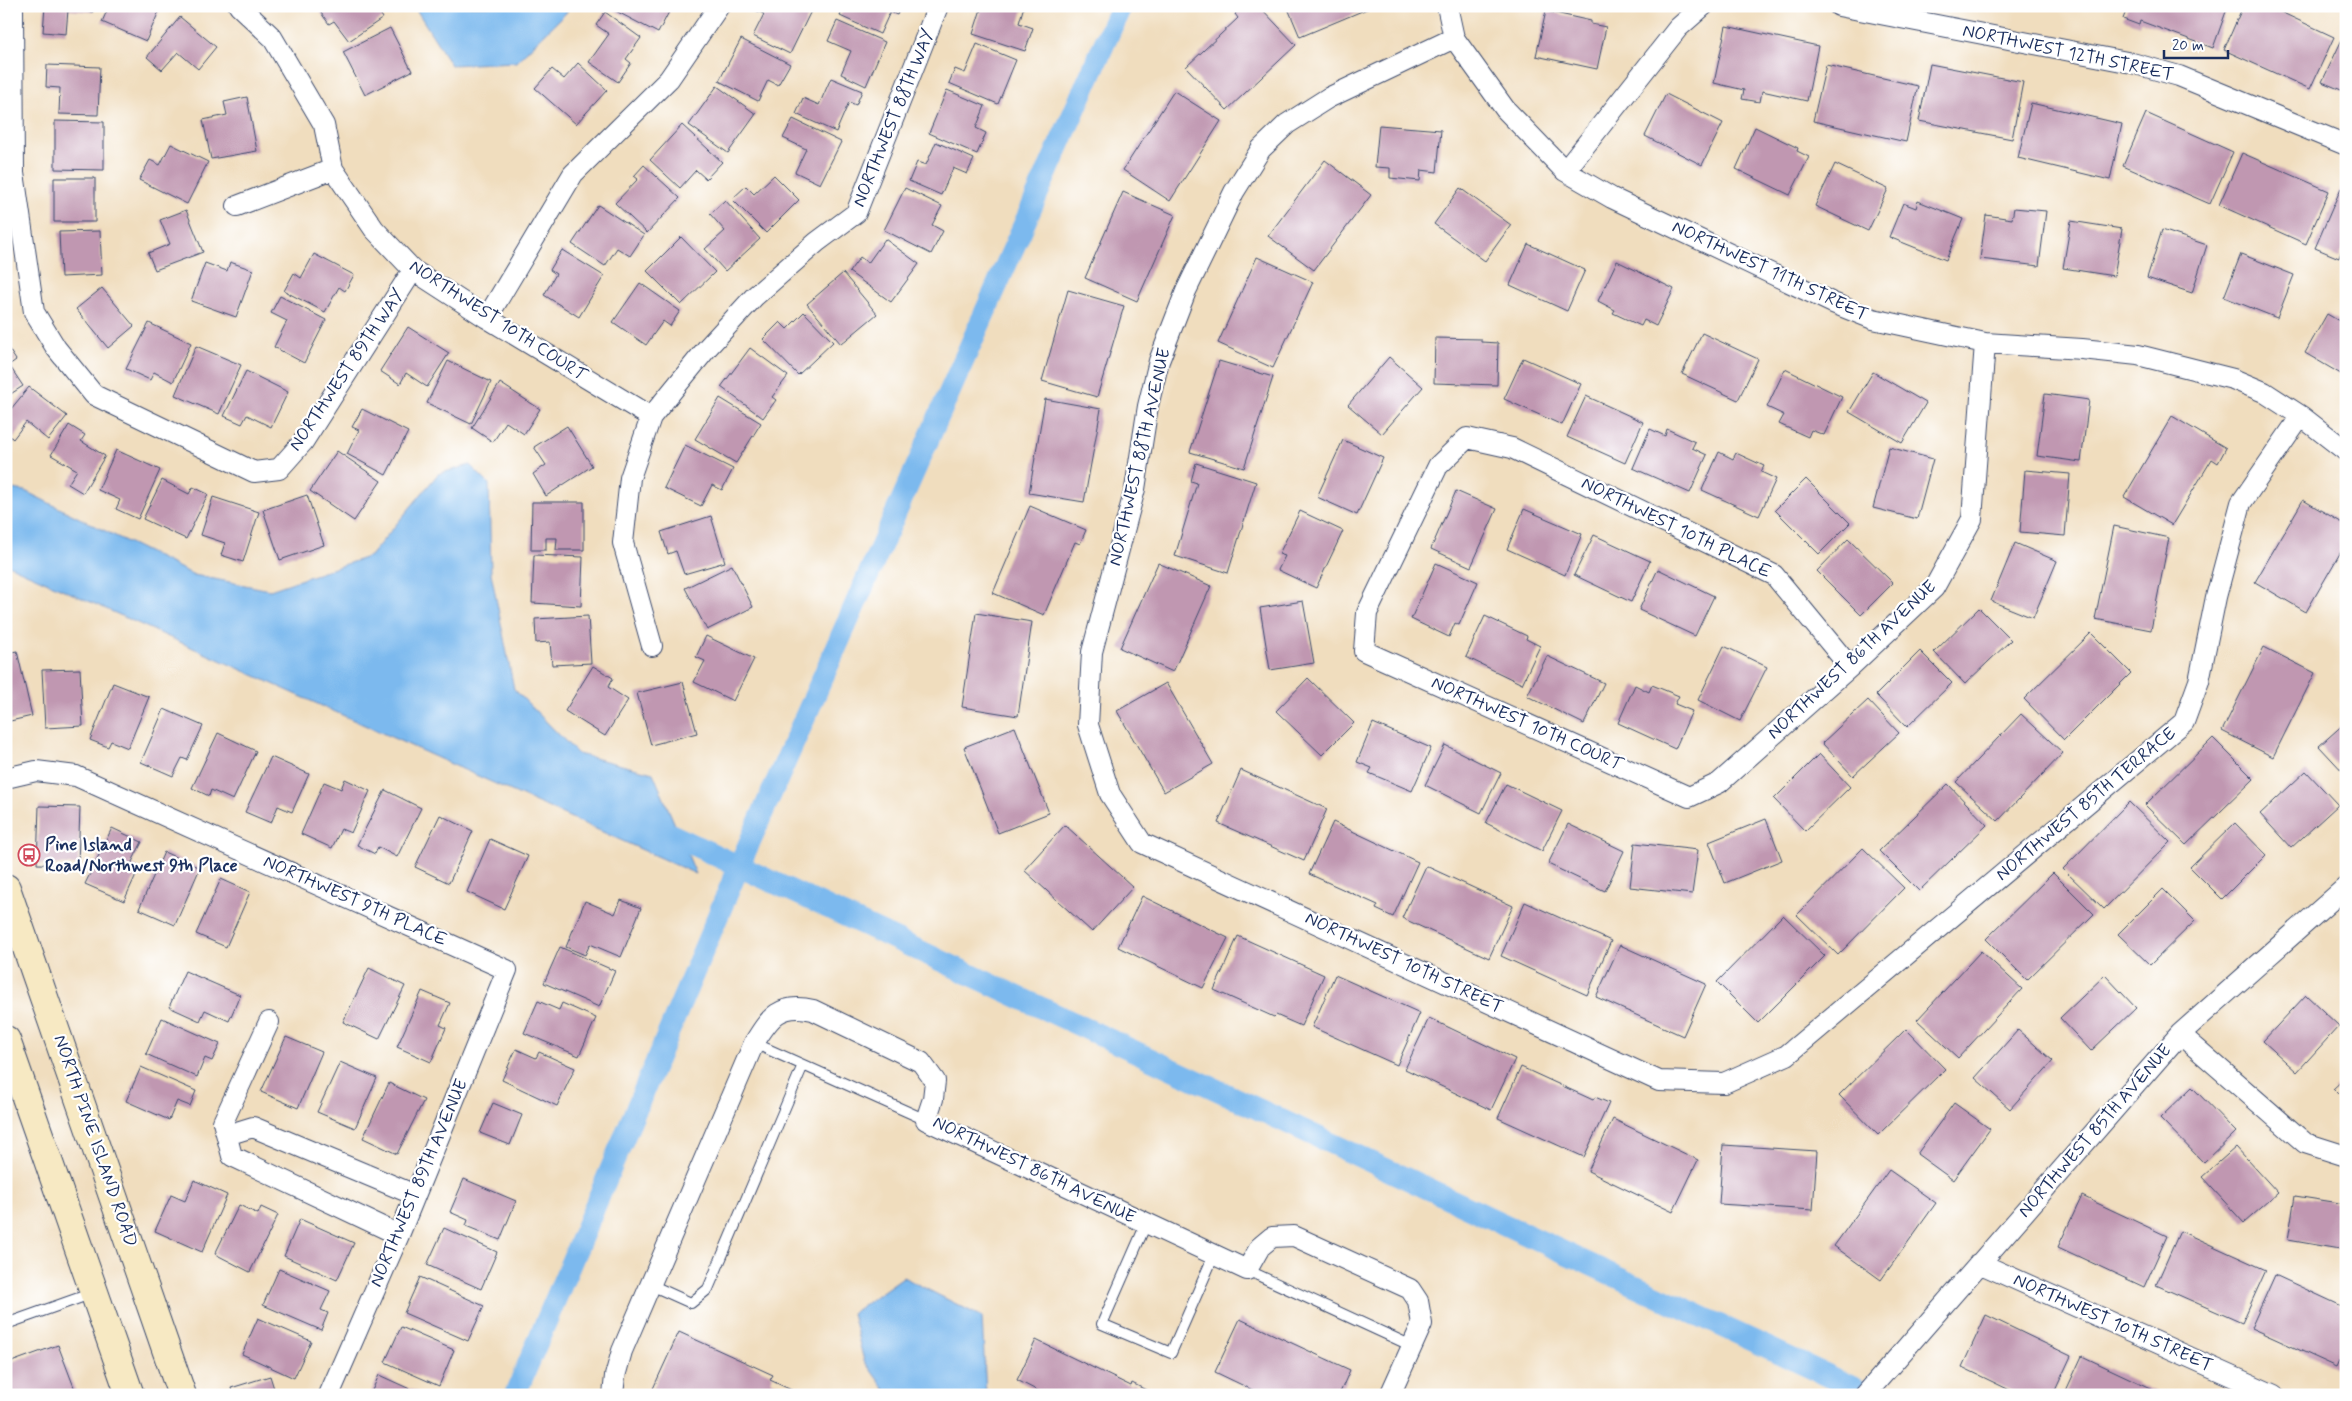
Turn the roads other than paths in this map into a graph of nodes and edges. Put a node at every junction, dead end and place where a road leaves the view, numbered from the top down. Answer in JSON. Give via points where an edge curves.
{"nodes":[{"id":1,"x":13,"y":6,"type":"edge"},
{"id":2,"x":239,"y":6,"type":"edge"},
{"id":3,"x":719,"y":6,"type":"edge"},
{"id":4,"x":938,"y":6,"type":"edge"},
{"id":5,"x":1447,"y":6,"type":"edge"},
{"id":6,"x":1702,"y":6,"type":"edge"},
{"id":7,"x":1838,"y":6,"type":"edge"},
{"id":8,"x":1454,"y":38,"type":"junction"},
{"id":9,"x":2346,"y":145,"type":"edge"},
{"id":10,"x":333,"y":169,"type":"junction"},
{"id":11,"x":1564,"y":171,"type":"junction"},
{"id":12,"x":237,"y":206,"type":"dead end"},
{"id":13,"x":413,"y":270,"type":"junction"},
{"id":14,"x":487,"y":318,"type":"junction"},
{"id":15,"x":1985,"y":343,"type":"junction"},
{"id":16,"x":2301,"y":416,"type":"junction"},
{"id":17,"x":651,"y":417,"type":"junction"},
{"id":18,"x":1467,"y":438,"type":"joint"},
{"id":19,"x":2346,"y":450,"type":"edge"},
{"id":20,"x":652,"y":646,"type":"dead end"},
{"id":21,"x":1850,"y":667,"type":"junction"},
{"id":22,"x":6,"y":778,"type":"edge"},
{"id":23,"x":1110,"y":794,"type":"joint"},
{"id":24,"x":1689,"y":797,"type":"joint"},
{"id":25,"x":2346,"y":887,"type":"edge"},
{"id":26,"x":6,"y":888,"type":"edge"},
{"id":27,"x":507,"y":970,"type":"joint"},
{"id":28,"x":269,"y":1022,"type":"dead end"},
{"id":29,"x":2180,"y":1034,"type":"junction"},
{"id":30,"x":6,"y":1040,"type":"edge"},
{"id":31,"x":754,"y":1043,"type":"junction"},
{"id":32,"x":804,"y":1065,"type":"junction"},
{"id":33,"x":1724,"y":1082,"type":"joint"},
{"id":34,"x":926,"y":1120,"type":"junction"},
{"id":35,"x":227,"y":1135,"type":"junction"},
{"id":36,"x":2346,"y":1156,"type":"edge"},
{"id":37,"x":415,"y":1195,"type":"junction"},
{"id":38,"x":1146,"y":1224,"type":"junction"},
{"id":39,"x":399,"y":1235,"type":"junction"},
{"id":40,"x":1214,"y":1255,"type":"junction"},
{"id":41,"x":1979,"y":1263,"type":"junction"},
{"id":42,"x":1247,"y":1270,"type":"junction"},
{"id":43,"x":651,"y":1285,"type":"junction"},
{"id":44,"x":94,"y":1293,"type":"junction"},
{"id":45,"x":6,"y":1324,"type":"edge"},
{"id":46,"x":1412,"y":1346,"type":"junction"},
{"id":47,"x":130,"y":1395,"type":"edge"},
{"id":48,"x":182,"y":1395,"type":"edge"},
{"id":49,"x":328,"y":1395,"type":"edge"},
{"id":50,"x":613,"y":1395,"type":"edge"},
{"id":51,"x":1390,"y":1395,"type":"edge"},
{"id":52,"x":1865,"y":1395,"type":"edge"},
{"id":53,"x":2274,"y":1395,"type":"edge"}],
"edges":[{"from":1,"to":13,"type":"street","name":"NORTHWEST 89TH WAY","via":[[14,172],[34,312],[56,348],[94,395],[254,472],[279,469],[303,442]]},
{"from":2,"to":10,"type":"street","name":"NORTHWEST 10TH COURT","via":[[272,37],[324,125]]},
{"from":3,"to":14,"type":"street","via":[[669,79],[573,174]]},
{"from":4,"to":17,"type":"street","name":"NORTHWEST 88TH WAY","via":[[856,213],[754,297]]},
{"from":5,"to":8,"type":"street","name":"NORTHWEST 11TH STREET"},
{"from":6,"to":11,"type":"street","via":[[1678,28]]},
{"from":7,"to":9,"type":"street","name":"NORTHWEST 12TH STREET","via":[[2132,63],[2179,76]]},
{"from":8,"to":11,"type":"street","name":"NORTHWEST 11TH STREET","via":[[1505,110]]},
{"from":8,"to":23,"type":"street","name":"NORTHWEST 88TH AVENUE","via":[[1328,98],[1287,124],[1261,149],[1234,192],[1186,291],[1159,361],[1148,406],[1135,489],[1092,652],[1088,725]]},
{"from":10,"to":12,"type":"street"},
{"from":10,"to":13,"type":"street","name":"NORTHWEST 10TH COURT","via":[[374,229]]},
{"from":11,"to":15,"type":"street","name":"NORTHWEST 11TH STREET","via":[[1648,215],[1872,319]]},
{"from":13,"to":14,"type":"street","name":"NORTHWEST 10TH COURT"},
{"from":14,"to":17,"type":"street","name":"NORTHWEST 10TH COURT"},
{"from":15,"to":16,"type":"street","name":"NORTHWEST 11TH STREET","via":[[2138,355],[2188,366],[2264,392]]},
{"from":15,"to":21,"type":"street","name":"NORTHWEST 86TH AVENUE","via":[[1972,519],[1934,588]]},
{"from":16,"to":19,"type":"street","name":"NORTHWEST 11TH STREET"},
{"from":16,"to":33,"type":"street","name":"NORTHWEST 85TH TERRACE","via":[[2240,504],[2199,681],[2184,722],[1786,1055]]},
{"from":17,"to":20,"type":"street","name":"NORTHWEST 88TH WAY","via":[[630,478],[623,543]]},
{"from":18,"to":21,"type":"street","name":"NORTHWEST 10TH PLACE","via":[[1512,448],[1774,575]]},
{"from":18,"to":24,"type":"street","name":"NORTHWEST 10TH COURT","via":[[1433,474],[1367,613],[1364,651]]},
{"from":21,"to":24,"type":"street","name":"NORTHWEST 86TH AVENUE","via":[[1719,783]]},
{"from":22,"to":27,"type":"street","name":"NORTHWEST 9TH PLACE","via":[[36,771],[76,776]]},
{"from":23,"to":33,"type":"street","name":"NORTHWEST 10TH STREET","via":[[1142,843],[1659,1081]]},
{"from":25,"to":29,"type":"street","name":"NORTHWEST 85TH AVENUE"},
{"from":26,"to":48,"type":"main road","name":"NORTH PINE ISLAND ROAD"},
{"from":27,"to":37,"type":"street","name":"NORTHWEST 89TH AVENUE"},
{"from":28,"to":35,"type":"street","via":[[223,1122]]},
{"from":29,"to":36,"type":"street","via":[[2305,1143]]},
{"from":29,"to":41,"type":"street","name":"NORTHWEST 85TH AVENUE"},
{"from":30,"to":44,"type":"main road"},
{"from":31,"to":32,"type":"lane"},
{"from":31,"to":34,"type":"street","name":"NORTHWEST 86TH AVENUE","via":[[768,1021],[781,1010],[799,1006],[814,1010],[921,1062],[935,1080]]},
{"from":31,"to":43,"type":"street","name":"NORTHWEST 86TH AVENUE"},
{"from":32,"to":34,"type":"lane"},
{"from":32,"to":43,"type":"lane","via":[[708,1289],[691,1303]]},
{"from":34,"to":38,"type":"street","name":"NORTHWEST 86TH AVENUE"},
{"from":35,"to":37,"type":"street","via":[[253,1127]]},
{"from":35,"to":39,"type":"street","via":[[232,1156]]},
{"from":37,"to":39,"type":"street","name":"NORTHWEST 89TH AVENUE"},
{"from":38,"to":40,"type":"street","name":"NORTHWEST 86TH AVENUE"},
{"from":38,"to":40,"type":"lane","via":[[1102,1324],[1171,1353]]},
{"from":39,"to":49,"type":"street","name":"NORTHWEST 89TH AVENUE"},
{"from":40,"to":42,"type":"street","name":"NORTHWEST 86TH AVENUE"},
{"from":41,"to":52,"type":"street","name":"NORTHWEST 85TH AVENUE"},
{"from":41,"to":53,"type":"street","name":"NORTHWEST 10TH STREET"},
{"from":42,"to":46,"type":"lane"},
{"from":42,"to":46,"type":"street","via":[[1260,1247],[1272,1237],[1294,1236],[1410,1289],[1418,1301],[1422,1324]]},
{"from":43,"to":50,"type":"street","name":"NORTHWEST 86TH AVENUE","via":[[622,1351]]},
{"from":44,"to":45,"type":"lane"},
{"from":44,"to":47,"type":"main road"},
{"from":46,"to":51,"type":"street"}]}
